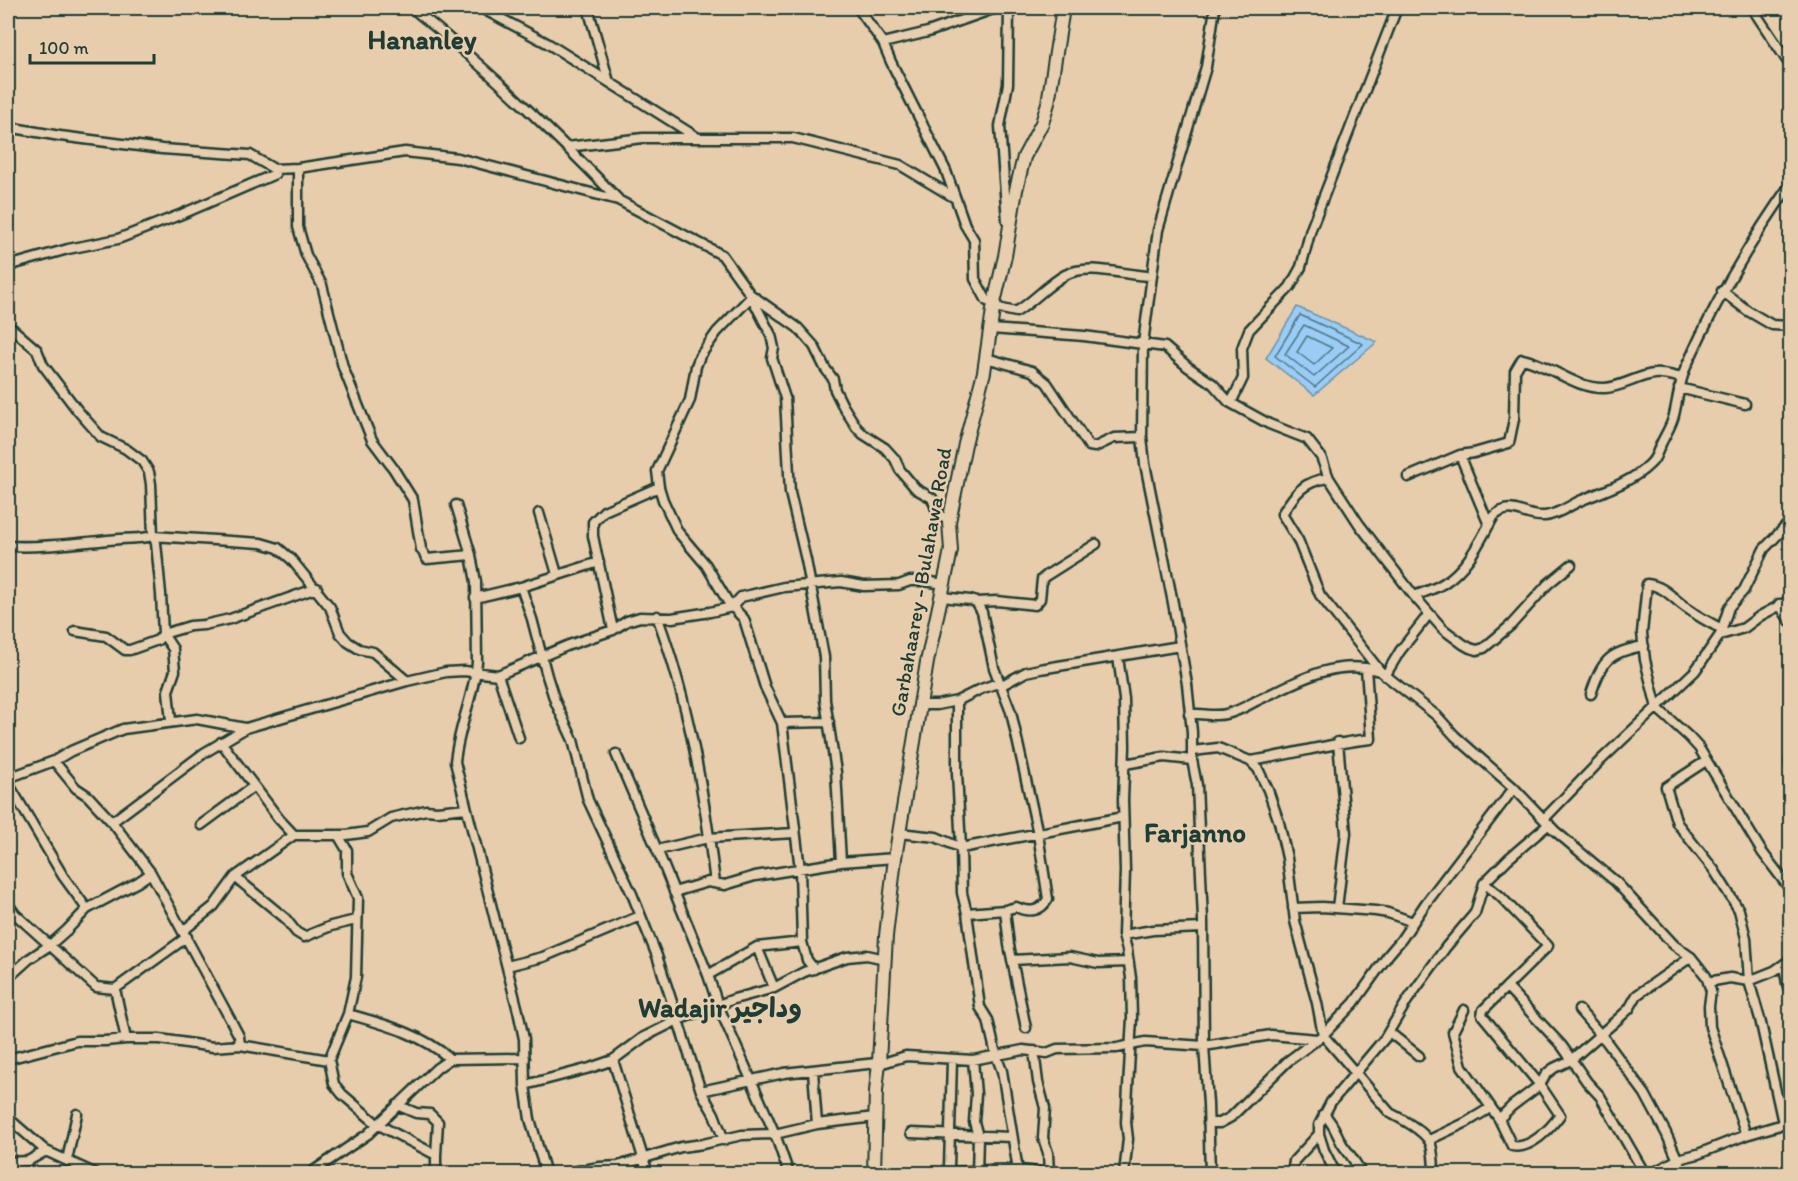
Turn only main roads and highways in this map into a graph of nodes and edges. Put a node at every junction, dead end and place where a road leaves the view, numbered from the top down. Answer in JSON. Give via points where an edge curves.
{"nodes":[{"id":1,"x":1063,"y":8,"type":"edge"},
{"id":2,"x":874,"y":1173,"type":"edge"}],
"edges":[{"from":1,"to":2,"type":"main road","name":"Garbahaarey - Bulahawa Road","via":[[1048,103],[1024,156],[986,358],[949,522],[951,550],[927,662],[895,858],[885,959]]}]}
